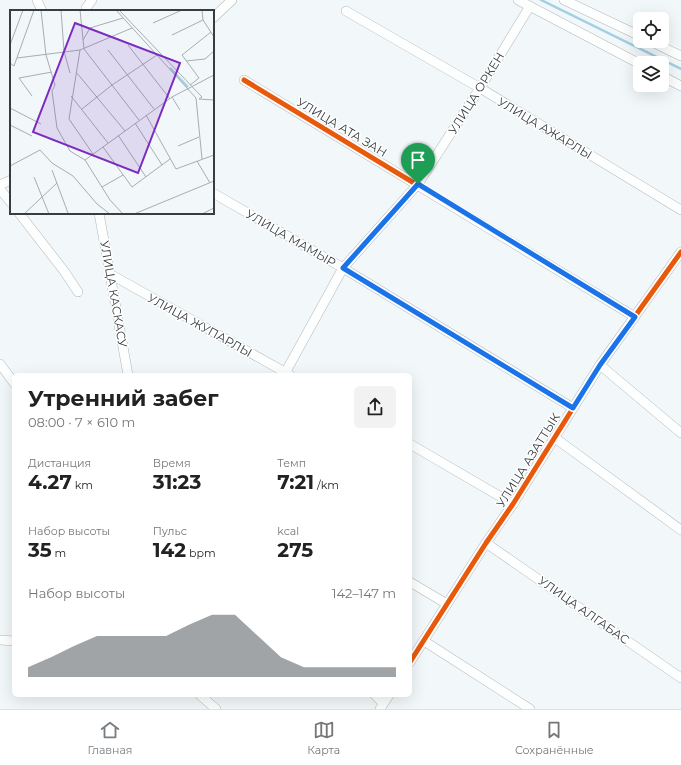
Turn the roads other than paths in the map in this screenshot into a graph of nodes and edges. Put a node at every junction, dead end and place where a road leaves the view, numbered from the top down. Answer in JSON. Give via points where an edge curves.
{"nodes":[{"id":1,"x":37,"y":0,"type":"edge"},
{"id":2,"x":92,"y":0,"type":"edge"},
{"id":3,"x":232,"y":0,"type":"edge"},
{"id":4,"x":518,"y":0,"type":"edge"},
{"id":5,"x":564,"y":0,"type":"edge"},
{"id":6,"x":530,"y":6,"type":"junction"},
{"id":7,"x":42,"y":10,"type":"edge"},
{"id":8,"x":86,"y":10,"type":"edge"},
{"id":9,"x":346,"y":11,"type":"dead end"},
{"id":10,"x":214,"y":17,"type":"edge"},
{"id":11,"x":633,"y":33,"type":"edge"},
{"id":12,"x":664,"y":48,"type":"edge"},
{"id":13,"x":681,"y":56,"type":"edge"},
{"id":14,"x":633,"y":60,"type":"edge"},
{"id":15,"x":244,"y":80,"type":"dead end"},
{"id":16,"x":669,"y":80,"type":"edge"},
{"id":17,"x":681,"y":86,"type":"edge"},
{"id":18,"x":480,"y":88,"type":"junction"},
{"id":19,"x":10,"y":180,"type":"edge"},
{"id":20,"x":418,"y":184,"type":"junction"},
{"id":21,"x":0,"y":185,"type":"edge"},
{"id":22,"x":0,"y":189,"type":"edge"},
{"id":23,"x":214,"y":194,"type":"edge"},
{"id":24,"x":10,"y":202,"type":"edge"},
{"id":25,"x":681,"y":210,"type":"edge"},
{"id":26,"x":20,"y":214,"type":"edge"},
{"id":27,"x":100,"y":214,"type":"edge"},
{"id":28,"x":681,"y":252,"type":"edge"},
{"id":29,"x":343,"y":268,"type":"junction"},
{"id":30,"x":110,"y":274,"type":"junction"},
{"id":31,"x":78,"y":292,"type":"dead end"},
{"id":32,"x":635,"y":317,"type":"junction"},
{"id":33,"x":0,"y":364,"type":"edge"},
{"id":34,"x":600,"y":365,"type":"junction"},
{"id":35,"x":128,"y":373,"type":"edge"},
{"id":36,"x":284,"y":373,"type":"edge"},
{"id":37,"x":287,"y":373,"type":"edge"},
{"id":38,"x":12,"y":380,"type":"edge"},
{"id":39,"x":573,"y":408,"type":"junction"},
{"id":40,"x":681,"y":433,"type":"edge"},
{"id":41,"x":555,"y":438,"type":"junction"},
{"id":42,"x":412,"y":445,"type":"edge"},
{"id":43,"x":514,"y":504,"type":"junction"},
{"id":44,"x":681,"y":530,"type":"edge"},
{"id":45,"x":486,"y":542,"type":"junction"},
{"id":46,"x":412,"y":583,"type":"edge"},
{"id":47,"x":447,"y":604,"type":"junction"},
{"id":48,"x":0,"y":640,"type":"edge"},
{"id":49,"x":12,"y":641,"type":"edge"},
{"id":50,"x":424,"y":641,"type":"junction"},
{"id":51,"x":412,"y":659,"type":"edge"},
{"id":52,"x":681,"y":678,"type":"edge"},
{"id":53,"x":202,"y":697,"type":"edge"},
{"id":54,"x":216,"y":709,"type":"edge"},
{"id":55,"x":530,"y":709,"type":"edge"}],
"edges":[{"from":1,"to":7,"type":"street"},
{"from":2,"to":8,"type":"street"},
{"from":3,"to":10,"type":"street"},
{"from":4,"to":6,"type":"street"},
{"from":5,"to":11,"type":"street"},
{"from":6,"to":14,"type":"street"},
{"from":6,"to":18,"type":"street","name":"УЛИЦА ОРКЕН"},
{"from":9,"to":18,"type":"street","name":"УЛИЦА АЖАРЛЫ"},
{"from":12,"to":13,"type":"street"},
{"from":15,"to":20,"type":"street","name":"УЛИЦА АТА ЗАН"},
{"from":16,"to":17,"type":"street"},
{"from":18,"to":20,"type":"street","name":"УЛИЦА ОРКЕН"},
{"from":18,"to":25,"type":"street","name":"УЛИЦА АЖАРЛЫ"},
{"from":19,"to":21,"type":"street"},
{"from":20,"to":29,"type":"street","name":"УЛИЦА ОРКЕН"},
{"from":20,"to":32,"type":"street","name":"УЛИЦА АТА ЗАН"},
{"from":22,"to":24,"type":"street"},
{"from":23,"to":29,"type":"street","name":"УЛИЦА МАМЫР"},
{"from":26,"to":31,"type":"street"},
{"from":27,"to":30,"type":"street","name":"УЛИЦА КАСКАСУ"},
{"from":28,"to":32,"type":"street","name":"УЛИЦА АЗАТТЫК"},
{"from":29,"to":37,"type":"street","name":"УЛИЦА ОРКЕН"},
{"from":29,"to":39,"type":"street","name":"УЛИЦА МАМЫР"},
{"from":30,"to":35,"type":"street","name":"УЛИЦА КАСКАСУ"},
{"from":30,"to":36,"type":"street","name":"УЛИЦА ЖУПАРЛЫ"},
{"from":32,"to":34,"type":"street","name":"УЛИЦА АЗАТТЫК"},
{"from":33,"to":38,"type":"street"},
{"from":34,"to":39,"type":"street","name":"УЛИЦА АЗАТТЫК"},
{"from":34,"to":40,"type":"street"},
{"from":39,"to":41,"type":"street","name":"УЛИЦА АЗАТТЫК"},
{"from":41,"to":43,"type":"street","name":"УЛИЦА АЗАТТЫК"},
{"from":41,"to":44,"type":"street"},
{"from":42,"to":43,"type":"street"},
{"from":43,"to":45,"type":"street","name":"УЛИЦА АЗАТТЫК"},
{"from":45,"to":47,"type":"street","name":"УЛИЦА АЗАТТЫК"},
{"from":45,"to":52,"type":"street","name":"УЛИЦА АЛГАБАС"},
{"from":46,"to":47,"type":"street"},
{"from":47,"to":50,"type":"street","name":"УЛИЦА АЗАТТЫК"},
{"from":48,"to":49,"type":"street"},
{"from":50,"to":51,"type":"street","name":"УЛИЦА АЗАТТЫК"},
{"from":50,"to":55,"type":"street"},
{"from":53,"to":54,"type":"street"}]}
